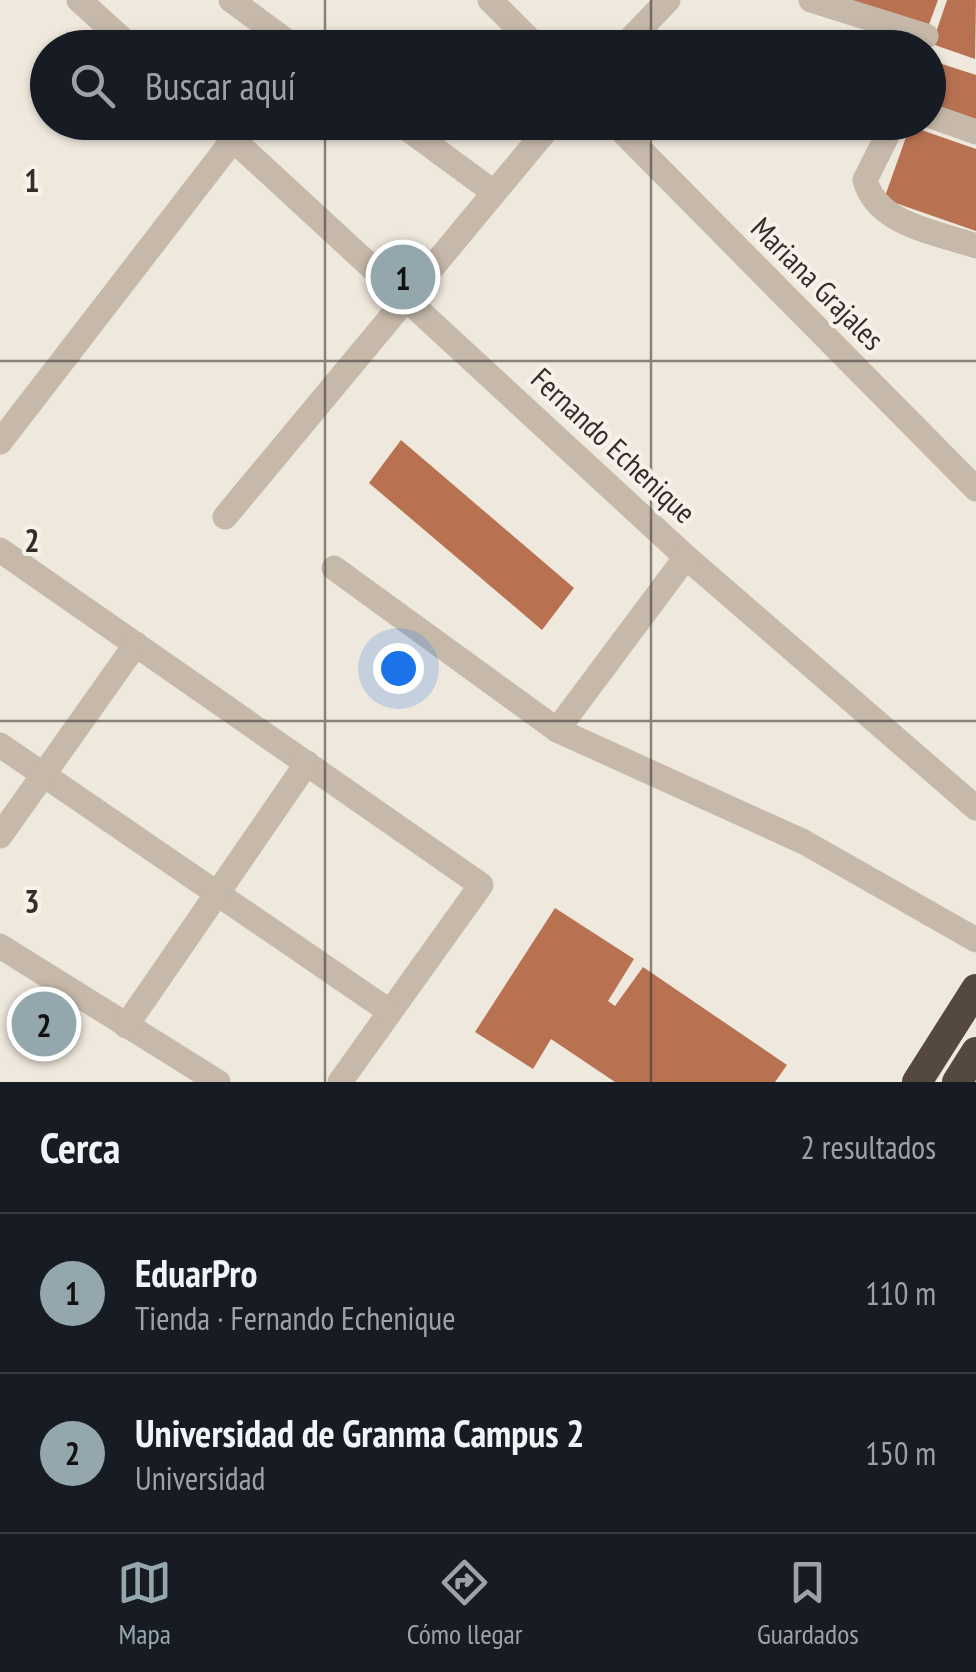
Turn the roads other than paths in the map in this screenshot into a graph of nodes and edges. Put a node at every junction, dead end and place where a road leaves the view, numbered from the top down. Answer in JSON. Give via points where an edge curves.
{"nodes":[{"id":1,"x":79,"y":0,"type":"edge"},
{"id":2,"x":231,"y":0,"type":"edge"},
{"id":3,"x":490,"y":0,"type":"edge"},
{"id":4,"x":668,"y":0,"type":"edge"},
{"id":5,"x":811,"y":0,"type":"edge"},
{"id":6,"x":112,"y":30,"type":"edge"},
{"id":7,"x":272,"y":30,"type":"edge"},
{"id":8,"x":520,"y":30,"type":"edge"},
{"id":9,"x":639,"y":30,"type":"edge"},
{"id":10,"x":907,"y":30,"type":"edge"},
{"id":11,"x":946,"y":121,"type":"edge"},
{"id":12,"x":976,"y":132,"type":"edge"},
{"id":13,"x":218,"y":140,"type":"edge"},
{"id":14,"x":234,"y":140,"type":"edge"},
{"id":15,"x":423,"y":140,"type":"edge"},
{"id":16,"x":537,"y":140,"type":"edge"},
{"id":17,"x":631,"y":140,"type":"edge"},
{"id":18,"x":885,"y":140,"type":"edge"},
{"id":19,"x":492,"y":191,"type":"junction"},
{"id":20,"x":976,"y":246,"type":"edge"},
{"id":21,"x":405,"y":296,"type":"junction"},
{"id":22,"x":0,"y":442,"type":"edge"},
{"id":23,"x":976,"y":489,"type":"edge"},
{"id":24,"x":226,"y":517,"type":"dead end"},
{"id":25,"x":0,"y":550,"type":"edge"},
{"id":26,"x":686,"y":557,"type":"junction"},
{"id":27,"x":334,"y":568,"type":"dead end"},
{"id":28,"x":136,"y":644,"type":"junction"},
{"id":29,"x":557,"y":730,"type":"junction"},
{"id":30,"x":0,"y":745,"type":"edge"},
{"id":31,"x":307,"y":763,"type":"junction"},
{"id":32,"x":44,"y":774,"type":"junction"},
{"id":33,"x":976,"y":808,"type":"edge"},
{"id":34,"x":0,"y":836,"type":"edge"},
{"id":35,"x":218,"y":893,"type":"junction"},
{"id":36,"x":976,"y":940,"type":"edge"},
{"id":37,"x":0,"y":946,"type":"edge"},
{"id":38,"x":976,"y":989,"type":"edge"},
{"id":39,"x":389,"y":1010,"type":"junction"},
{"id":40,"x":126,"y":1026,"type":"junction"},
{"id":41,"x":976,"y":1052,"type":"edge"},
{"id":42,"x":218,"y":1082,"type":"edge"},
{"id":43,"x":340,"y":1082,"type":"edge"},
{"id":44,"x":918,"y":1082,"type":"edge"},
{"id":45,"x":958,"y":1082,"type":"edge"}],
"edges":[{"from":1,"to":6,"type":"street"},
{"from":2,"to":7,"type":"street"},
{"from":3,"to":8,"type":"street"},
{"from":4,"to":9,"type":"street"},
{"from":5,"to":10,"type":"street"},
{"from":11,"to":12,"type":"street"},
{"from":13,"to":22,"type":"street"},
{"from":14,"to":21,"type":"street","name":"Fernando Echenique"},
{"from":15,"to":19,"type":"street"},
{"from":16,"to":19,"type":"street"},
{"from":17,"to":23,"type":"street","name":"Mariana Grajales"},
{"from":18,"to":20,"type":"street","via":[[865,180],[870,201]]},
{"from":19,"to":21,"type":"street"},
{"from":21,"to":24,"type":"street"},
{"from":21,"to":26,"type":"street","name":"Fernando Echenique"},
{"from":25,"to":28,"type":"street"},
{"from":26,"to":29,"type":"street"},
{"from":26,"to":33,"type":"street","name":"Fernando Echenique"},
{"from":27,"to":29,"type":"street"},
{"from":28,"to":31,"type":"street"},
{"from":28,"to":32,"type":"street"},
{"from":29,"to":36,"type":"street","via":[[804,842]]},
{"from":30,"to":32,"type":"street"},
{"from":31,"to":35,"type":"street"},
{"from":31,"to":39,"type":"street","via":[[481,885]]},
{"from":32,"to":34,"type":"street"},
{"from":32,"to":35,"type":"street"},
{"from":35,"to":39,"type":"street"},
{"from":35,"to":40,"type":"street"},
{"from":37,"to":40,"type":"street"},
{"from":38,"to":44,"type":"highway"},
{"from":39,"to":43,"type":"street"},
{"from":40,"to":42,"type":"street"},
{"from":41,"to":45,"type":"highway"}]}
